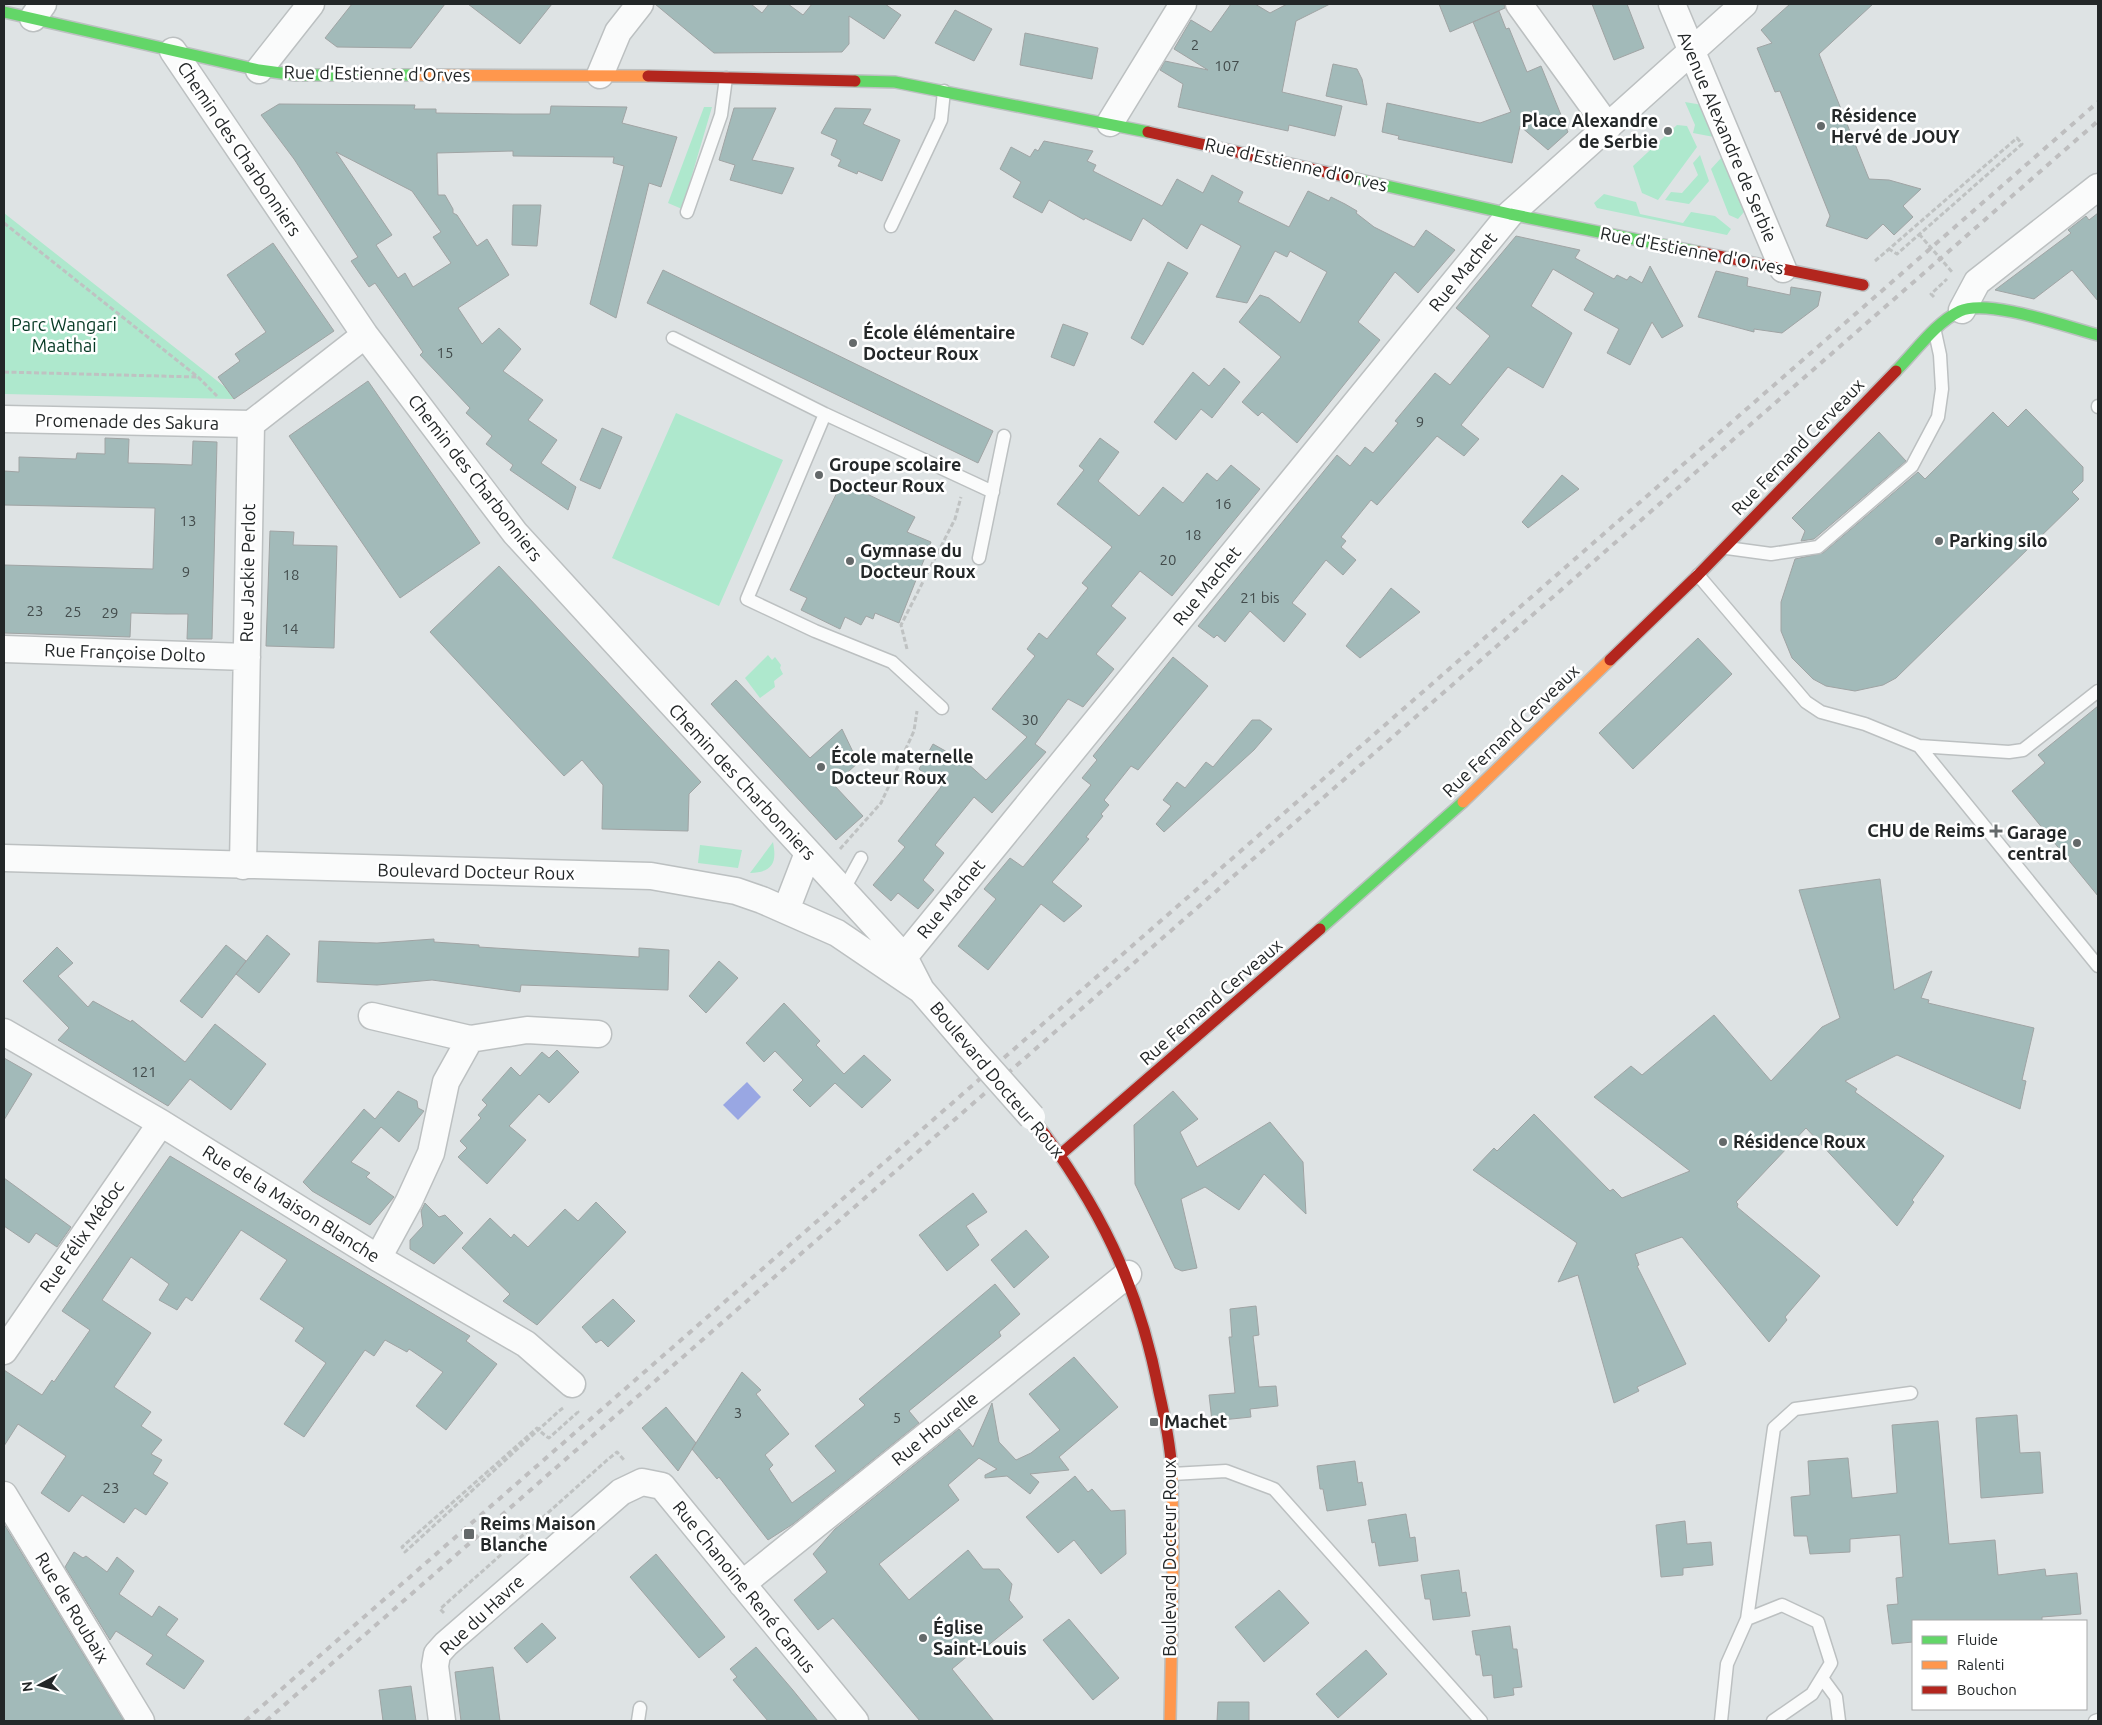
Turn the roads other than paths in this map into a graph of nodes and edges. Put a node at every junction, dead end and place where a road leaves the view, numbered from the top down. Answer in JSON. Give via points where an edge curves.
{"nodes":[{"id":1,"x":311,"y":4,"type":"edge"},
{"id":2,"x":640,"y":4,"type":"edge"},
{"id":3,"x":1183,"y":4,"type":"edge"},
{"id":4,"x":1519,"y":4,"type":"edge"},
{"id":5,"x":1672,"y":4,"type":"edge"},
{"id":6,"x":1744,"y":4,"type":"edge"},
{"id":7,"x":38,"y":11,"type":"edge"},
{"id":8,"x":4,"y":12,"type":"edge"},
{"id":9,"x":173,"y":51,"type":"junction"},
{"id":10,"x":1692,"y":52,"type":"junction"},
{"id":11,"x":259,"y":70,"type":"junction"},
{"id":12,"x":600,"y":76,"type":"junction"},
{"id":13,"x":726,"y":78,"type":"junction"},
{"id":14,"x":944,"y":92,"type":"junction"},
{"id":15,"x":1110,"y":123,"type":"junction"},
{"id":16,"x":1608,"y":127,"type":"junction"},
{"id":17,"x":2098,"y":187,"type":"edge"},
{"id":18,"x":687,"y":212,"type":"dead end"},
{"id":19,"x":1510,"y":214,"type":"junction"},
{"id":20,"x":891,"y":226,"type":"dead end"},
{"id":21,"x":1783,"y":269,"type":"junction"},
{"id":22,"x":1863,"y":285,"type":"dead end"},
{"id":23,"x":1962,"y":310,"type":"junction"},
{"id":24,"x":1935,"y":331,"type":"junction"},
{"id":25,"x":365,"y":335,"type":"junction"},
{"id":26,"x":2098,"y":335,"type":"edge"},
{"id":27,"x":672,"y":338,"type":"dead end"},
{"id":28,"x":825,"y":414,"type":"junction"},
{"id":29,"x":4,"y":420,"type":"edge"},
{"id":30,"x":245,"y":424,"type":"junction"},
{"id":31,"x":1004,"y":436,"type":"dead end"},
{"id":32,"x":993,"y":492,"type":"junction"},
{"id":33,"x":1724,"y":548,"type":"junction"},
{"id":34,"x":979,"y":558,"type":"dead end"},
{"id":35,"x":1698,"y":575,"type":"junction"},
{"id":36,"x":4,"y":649,"type":"edge"},
{"id":37,"x":247,"y":657,"type":"junction"},
{"id":38,"x":2098,"y":691,"type":"edge"},
{"id":39,"x":942,"y":708,"type":"dead end"},
{"id":40,"x":1919,"y":746,"type":"junction"},
{"id":41,"x":808,"y":853,"type":"junction"},
{"id":42,"x":4,"y":858,"type":"edge"},
{"id":43,"x":861,"y":858,"type":"dead end"},
{"id":44,"x":243,"y":866,"type":"junction"},
{"id":45,"x":843,"y":891,"type":"junction"},
{"id":46,"x":786,"y":910,"type":"junction"},
{"id":47,"x":904,"y":957,"type":"junction"},
{"id":48,"x":2098,"y":966,"type":"edge"},
{"id":49,"x":920,"y":990,"type":"junction"},
{"id":50,"x":372,"y":1016,"type":"dead end"},
{"id":51,"x":4,"y":1032,"type":"edge"},
{"id":52,"x":598,"y":1034,"type":"dead end"},
{"id":53,"x":470,"y":1038,"type":"junction"},
{"id":54,"x":1032,"y":1117,"type":"joint"},
{"id":55,"x":161,"y":1123,"type":"junction"},
{"id":56,"x":1061,"y":1154,"type":"junction"},
{"id":57,"x":378,"y":1258,"type":"junction"},
{"id":58,"x":1128,"y":1274,"type":"junction"},
{"id":59,"x":4,"y":1351,"type":"edge"},
{"id":60,"x":572,"y":1384,"type":"dead end"},
{"id":61,"x":1911,"y":1392,"type":"dead end"},
{"id":62,"x":1172,"y":1474,"type":"junction"},
{"id":63,"x":621,"y":1492,"type":"joint"},
{"id":64,"x":4,"y":1495,"type":"edge"},
{"id":65,"x":742,"y":1584,"type":"junction"},
{"id":66,"x":1747,"y":1619,"type":"junction"},
{"id":67,"x":1822,"y":1678,"type":"junction"},
{"id":68,"x":640,"y":1708,"type":"dead end"},
{"id":69,"x":141,"y":1721,"type":"edge"},
{"id":70,"x":442,"y":1721,"type":"edge"},
{"id":71,"x":638,"y":1721,"type":"edge"},
{"id":72,"x":855,"y":1721,"type":"edge"},
{"id":73,"x":1170,"y":1721,"type":"edge"},
{"id":74,"x":1481,"y":1721,"type":"edge"},
{"id":75,"x":1721,"y":1721,"type":"edge"},
{"id":76,"x":1773,"y":1721,"type":"edge"},
{"id":77,"x":1839,"y":1721,"type":"edge"}],
"edges":[{"from":1,"to":11,"type":"street"},
{"from":2,"to":12,"type":"street","via":[[618,32]]},
{"from":3,"to":15,"type":"street"},
{"from":4,"to":16,"type":"street"},
{"from":5,"to":10,"type":"street","name":"Avenue Alexandre de Serbie"},
{"from":6,"to":10,"type":"street"},
{"from":7,"to":8,"type":"street","name":"Rue d'Estienne d'Orves"},
{"from":7,"to":9,"type":"street","name":"Rue d'Estienne d'Orves"},
{"from":9,"to":11,"type":"street","name":"Rue d'Estienne d'Orves"},
{"from":9,"to":25,"type":"street","name":"Chemin des Charbonniers"},
{"from":10,"to":16,"type":"street"},
{"from":10,"to":21,"type":"street","name":"Avenue Alexandre de Serbie"},
{"from":11,"to":12,"type":"street","name":"Rue d'Estienne d'Orves","via":[[296,75]]},
{"from":12,"to":13,"type":"street","name":"Rue d'Estienne d'Orves"},
{"from":13,"to":14,"type":"street","name":"Rue d'Estienne d'Orves","via":[[895,82]]},
{"from":13,"to":18,"type":"lane","via":[[721,116]]},
{"from":14,"to":15,"type":"street","name":"Rue d'Estienne d'Orves"},
{"from":14,"to":20,"type":"lane","via":[[941,120]]},
{"from":15,"to":19,"type":"street","name":"Rue d'Estienne d'Orves"},
{"from":16,"to":19,"type":"street"},
{"from":17,"to":23,"type":"street","via":[[1977,282]]},
{"from":19,"to":21,"type":"street","name":"Rue d'Estienne d'Orves"},
{"from":19,"to":47,"type":"street","name":"Rue Machet"},
{"from":21,"to":22,"type":"street","name":"Rue d'Estienne d'Orves"},
{"from":23,"to":24,"type":"street","name":"Rue Fernand Cerveaux"},
{"from":23,"to":26,"type":"street","via":[[1994,308]]},
{"from":24,"to":33,"type":"street","name":"Rue Fernand Cerveaux"},
{"from":24,"to":33,"type":"lane","via":[[1942,389],[1938,417],[1912,466],[1818,547],[1771,554]]},
{"from":25,"to":30,"type":"street"},
{"from":25,"to":41,"type":"street","name":"Chemin des Charbonniers","via":[[515,533]]},
{"from":27,"to":28,"type":"lane"},
{"from":28,"to":32,"type":"lane"},
{"from":28,"to":39,"type":"lane","via":[[747,599],[892,662]]},
{"from":29,"to":30,"type":"street","name":"Promenade des Sakura"},
{"from":30,"to":37,"type":"street","name":"Rue Jackie Perlot"},
{"from":31,"to":32,"type":"lane"},
{"from":32,"to":34,"type":"lane"},
{"from":33,"to":35,"type":"street","name":"Rue Fernand Cerveaux"},
{"from":35,"to":40,"type":"lane","via":[[1806,702],[1821,712],[1865,724]]},
{"from":35,"to":56,"type":"street","name":"Rue Fernand Cerveaux","via":[[1464,801],[1218,1020]]},
{"from":36,"to":37,"type":"street","name":"Rue Françoise Dolto"},
{"from":37,"to":44,"type":"street","name":"Rue Jackie Perlot"},
{"from":38,"to":40,"type":"lane","via":[[2023,750],[2009,752]]},
{"from":40,"to":48,"type":"lane"},
{"from":41,"to":45,"type":"street","name":"Chemin des Charbonniers"},
{"from":41,"to":46,"type":"street"},
{"from":42,"to":44,"type":"street","name":"Boulevard Docteur Roux"},
{"from":43,"to":45,"type":"lane"},
{"from":44,"to":46,"type":"street","name":"Boulevard Docteur Roux","via":[[651,876],[736,891]]},
{"from":45,"to":47,"type":"street","name":"Chemin des Charbonniers"},
{"from":46,"to":49,"type":"street","name":"Boulevard Docteur Roux","via":[[837,933]]},
{"from":47,"to":49,"type":"street","name":"Boulevard Docteur Roux"},
{"from":49,"to":54,"type":"street","name":"Boulevard Docteur Roux","bridge":true},
{"from":50,"to":53,"type":"street"},
{"from":51,"to":55,"type":"street","name":"Rue de la Maison Blanche"},
{"from":52,"to":53,"type":"street","via":[[527,1030]]},
{"from":53,"to":57,"type":"street","via":[[446,1082],[431,1153]]},
{"from":54,"to":56,"type":"street","name":"Boulevard Docteur Roux"},
{"from":55,"to":57,"type":"street","name":"Rue de la Maison Blanche"},
{"from":55,"to":59,"type":"street","name":"Rue Félix Médoc"},
{"from":56,"to":58,"type":"street","name":"Boulevard Docteur Roux","via":[[1105,1226]]},
{"from":57,"to":60,"type":"street","name":"Rue de la Maison Blanche","via":[[526,1344]]},
{"from":58,"to":62,"type":"street","name":"Boulevard Docteur Roux","via":[[1155,1362]]},
{"from":58,"to":65,"type":"street","name":"Rue Hourelle"},
{"from":61,"to":66,"type":"lane","via":[[1795,1409],[1774,1428]]},
{"from":62,"to":73,"type":"street","name":"Boulevard Docteur Roux"},
{"from":62,"to":74,"type":"lane","via":[[1226,1471],[1274,1489]]},
{"from":63,"to":65,"type":"street","name":"Rue Chanoine René Camus","via":[[642,1482],[662,1486]]},
{"from":63,"to":70,"type":"street","name":"Rue du Havre","via":[[436,1654]]},
{"from":64,"to":69,"type":"street","name":"Rue de Roubaix"},
{"from":65,"to":72,"type":"street","name":"Rue Chanoine René Camus"},
{"from":66,"to":67,"type":"lane","via":[[1782,1605],[1818,1622],[1831,1663]]},
{"from":66,"to":75,"type":"lane","via":[[1727,1664]]},
{"from":67,"to":76,"type":"lane","via":[[1812,1694]]},
{"from":67,"to":77,"type":"lane","via":[[1836,1696]]},
{"from":68,"to":71,"type":"lane"}]}
